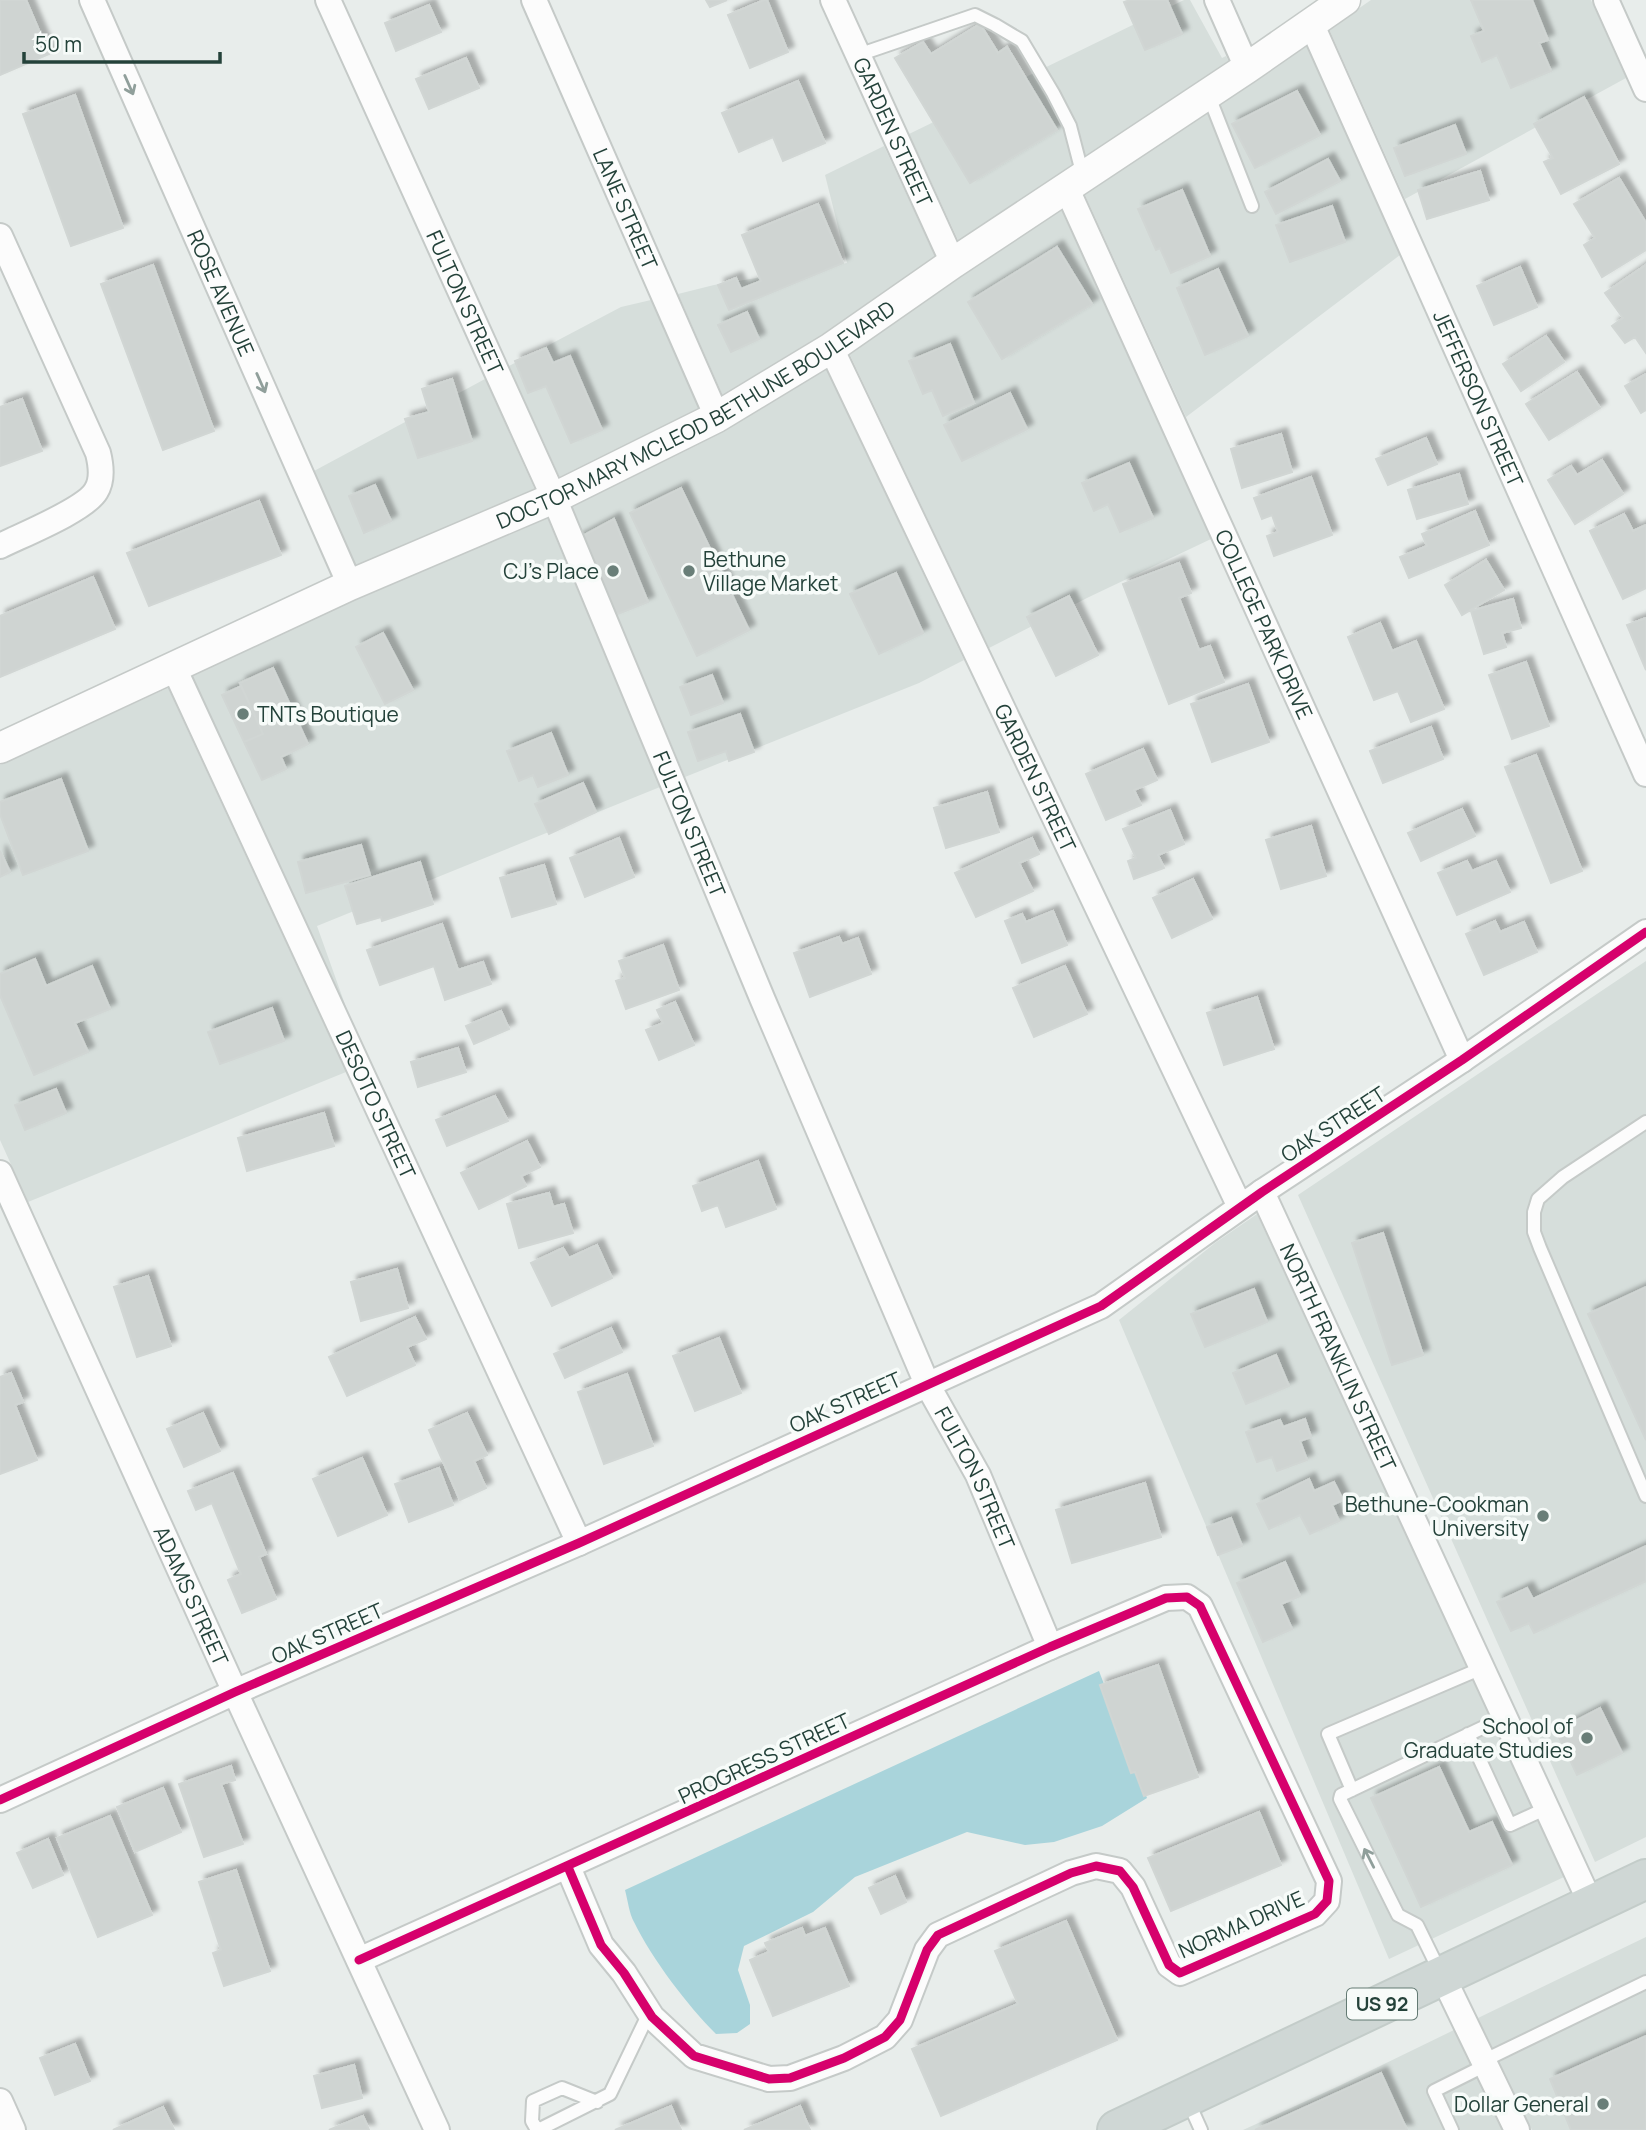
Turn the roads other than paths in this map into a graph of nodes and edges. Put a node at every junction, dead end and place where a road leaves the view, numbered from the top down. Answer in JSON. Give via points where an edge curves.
{"nodes":[{"id":1,"x":92,"y":0,"type":"edge"},
{"id":2,"x":328,"y":0,"type":"edge"},
{"id":3,"x":534,"y":0,"type":"edge"},
{"id":4,"x":833,"y":0,"type":"edge"},
{"id":5,"x":1217,"y":0,"type":"edge"},
{"id":6,"x":1345,"y":0,"type":"edge"},
{"id":7,"x":1606,"y":0,"type":"edge"},
{"id":8,"x":1311,"y":23,"type":"junction"},
{"id":9,"x":858,"y":55,"type":"junction"},
{"id":10,"x":1247,"y":68,"type":"junction"},
{"id":11,"x":1646,"y":89,"type":"edge"},
{"id":12,"x":1208,"y":94,"type":"junction"},
{"id":13,"x":1074,"y":182,"type":"junction"},
{"id":14,"x":1252,"y":206,"type":"dead end"},
{"id":15,"x":0,"y":236,"type":"edge"},
{"id":16,"x":953,"y":263,"type":"junction"},
{"id":17,"x":831,"y":348,"type":"junction"},
{"id":18,"x":717,"y":417,"type":"junction"},
{"id":19,"x":554,"y":498,"type":"junction"},
{"id":20,"x":0,"y":546,"type":"edge"},
{"id":21,"x":349,"y":585,"type":"junction"},
{"id":22,"x":174,"y":668,"type":"junction"},
{"id":23,"x":0,"y":748,"type":"edge"},
{"id":24,"x":1646,"y":774,"type":"edge"},
{"id":25,"x":1646,"y":932,"type":"edge"},
{"id":26,"x":1462,"y":1060,"type":"junction"},
{"id":27,"x":1646,"y":1122,"type":"edge"},
{"id":28,"x":0,"y":1173,"type":"edge"},
{"id":29,"x":1262,"y":1192,"type":"junction"},
{"id":30,"x":1240,"y":1207,"type":"junction"},
{"id":31,"x":927,"y":1384,"type":"junction"},
{"id":32,"x":1646,"y":1496,"type":"edge"},
{"id":33,"x":579,"y":1543,"type":"junction"},
{"id":34,"x":1187,"y":1597,"type":"joint"},
{"id":35,"x":1050,"y":1647,"type":"junction"},
{"id":36,"x":1482,"y":1668,"type":"junction"},
{"id":37,"x":235,"y":1692,"type":"junction"},
{"id":38,"x":1505,"y":1717,"type":"junction"},
{"id":39,"x":1468,"y":1734,"type":"junction"},
{"id":40,"x":1352,"y":1790,"type":"junction"},
{"id":41,"x":0,"y":1800,"type":"edge"},
{"id":42,"x":1547,"y":1808,"type":"junction"},
{"id":43,"x":568,"y":1867,"type":"junction"},
{"id":44,"x":1646,"y":1879,"type":"edge"},
{"id":45,"x":1591,"y":1905,"type":"junction"},
{"id":46,"x":359,"y":1960,"type":"junction"},
{"id":47,"x":1442,"y":1975,"type":"junction"},
{"id":48,"x":1646,"y":1983,"type":"edge"},
{"id":49,"x":649,"y":2013,"type":"junction"},
{"id":50,"x":1485,"y":2063,"type":"junction"},
{"id":51,"x":0,"y":2101,"type":"edge"},
{"id":52,"x":597,"y":2102,"type":"junction"},
{"id":53,"x":1194,"y":2113,"type":"edge"},
{"id":54,"x":13,"y":2130,"type":"edge"},
{"id":55,"x":437,"y":2130,"type":"edge"},
{"id":56,"x":538,"y":2130,"type":"edge"},
{"id":57,"x":1117,"y":2130,"type":"edge"},
{"id":58,"x":1452,"y":2130,"type":"edge"},
{"id":59,"x":1517,"y":2130,"type":"edge"}],
"edges":[{"from":1,"to":21,"type":"street","name":"ROSE AVENUE","one_way":true},
{"from":2,"to":19,"type":"street","name":"FULTON STREET"},
{"from":3,"to":18,"type":"street","name":"LANE STREET"},
{"from":4,"to":9,"type":"street","name":"GARDEN STREET"},
{"from":5,"to":10,"type":"street"},
{"from":6,"to":8,"type":"street","name":"DOCTOR MARY MCLEOD BETHUNE BOULEVARD"},
{"from":7,"to":11,"type":"street"},
{"from":8,"to":10,"type":"street","name":"DOCTOR MARY MCLEOD BETHUNE BOULEVARD"},
{"from":8,"to":24,"type":"street","name":"JEFFERSON STREET"},
{"from":9,"to":13,"type":"lane","via":[[975,16],[1023,41],[1070,126]]},
{"from":9,"to":16,"type":"street","name":"GARDEN STREET"},
{"from":10,"to":12,"type":"street","name":"DOCTOR MARY MCLEOD BETHUNE BOULEVARD"},
{"from":12,"to":13,"type":"street","name":"DOCTOR MARY MCLEOD BETHUNE BOULEVARD"},
{"from":12,"to":14,"type":"lane"},
{"from":13,"to":16,"type":"street","name":"DOCTOR MARY MCLEOD BETHUNE BOULEVARD"},
{"from":13,"to":26,"type":"street","name":"COLLEGE PARK DRIVE"},
{"from":15,"to":20,"type":"street","via":[[102,469],[97,491],[84,504]]},
{"from":16,"to":17,"type":"street","name":"DOCTOR MARY MCLEOD BETHUNE BOULEVARD"},
{"from":17,"to":18,"type":"street","name":"DOCTOR MARY MCLEOD BETHUNE BOULEVARD"},
{"from":17,"to":30,"type":"street","name":"GARDEN STREET"},
{"from":18,"to":19,"type":"street","name":"DOCTOR MARY MCLEOD BETHUNE BOULEVARD"},
{"from":19,"to":21,"type":"street","name":"DOCTOR MARY MCLEOD BETHUNE BOULEVARD"},
{"from":19,"to":31,"type":"street","name":"FULTON STREET"},
{"from":21,"to":22,"type":"street","name":"DOCTOR MARY MCLEOD BETHUNE BOULEVARD"},
{"from":22,"to":23,"type":"street","name":"DOCTOR MARY MCLEOD BETHUNE BOULEVARD"},
{"from":22,"to":33,"type":"street","name":"DESOTO STREET"},
{"from":25,"to":26,"type":"street","name":"OAK STREET"},
{"from":26,"to":29,"type":"street","name":"OAK STREET"},
{"from":27,"to":32,"type":"lane","via":[[1563,1177],[1538,1199],[1534,1212],[1534,1232]]},
{"from":28,"to":37,"type":"street","name":"ADAMS STREET"},
{"from":29,"to":30,"type":"street","name":"OAK STREET"},
{"from":29,"to":36,"type":"street","name":"NORTH FRANKLIN STREET"},
{"from":30,"to":31,"type":"street","name":"OAK STREET","via":[[1101,1306]]},
{"from":31,"to":33,"type":"street","name":"OAK STREET"},
{"from":31,"to":35,"type":"street","name":"FULTON STREET","via":[[978,1475]]},
{"from":33,"to":37,"type":"street","name":"OAK STREET"},
{"from":34,"to":35,"type":"street","name":"PROGRESS STREET","via":[[1166,1598]]},
{"from":34,"to":49,"type":"street","name":"NORMA DRIVE","via":[[1200,1606],[1329,1881],[1327,1900],[1315,1914],[1180,1973],[1169,1965],[1133,1887],[1119,1871],[1096,1866],[1071,1873],[938,1935],[927,1950],[900,2020],[885,2037],[844,2059],[790,2078],[769,2079],[694,2056]]},
{"from":35,"to":43,"type":"street","name":"PROGRESS STREET"},
{"from":36,"to":38,"type":"street","name":"NORTH FRANKLIN STREET"},
{"from":36,"to":40,"type":"lane","via":[[1328,1734]]},
{"from":37,"to":41,"type":"street","name":"OAK STREET"},
{"from":37,"to":46,"type":"street","name":"ADAMS STREET"},
{"from":38,"to":39,"type":"lane"},
{"from":38,"to":42,"type":"street","name":"NORTH FRANKLIN STREET"},
{"from":39,"to":40,"type":"lane"},
{"from":39,"to":42,"type":"lane","via":[[1510,1825]]},
{"from":47,"to":40,"type":"lane","one_way":true,"via":[[1417,1925],[1398,1915],[1339,1801]]},
{"from":42,"to":45,"type":"street","name":"NORTH FRANKLIN STREET"},
{"from":43,"to":46,"type":"street","name":"PROGRESS STREET"},
{"from":43,"to":49,"type":"street","via":[[601,1945]]},
{"from":44,"to":45,"type":"main road","number":"US 92"},
{"from":45,"to":47,"type":"main road","number":"US 92"},
{"from":46,"to":55,"type":"street","name":"ADAMS STREET"},
{"from":47,"to":50,"type":"street"},
{"from":47,"to":53,"type":"main road","number":"US 92"},
{"from":48,"to":50,"type":"lane"},
{"from":49,"to":52,"type":"lane","via":[[610,2094]]},
{"from":50,"to":58,"type":"lane","via":[[1434,2091]]},
{"from":50,"to":59,"type":"street"},
{"from":51,"to":54,"type":"street"},
{"from":52,"to":56,"type":"lane"},
{"from":52,"to":56,"type":"lane","via":[[562,2088],[533,2101],[532,2120]]},
{"from":53,"to":57,"type":"main road","number":"US 92"}]}
